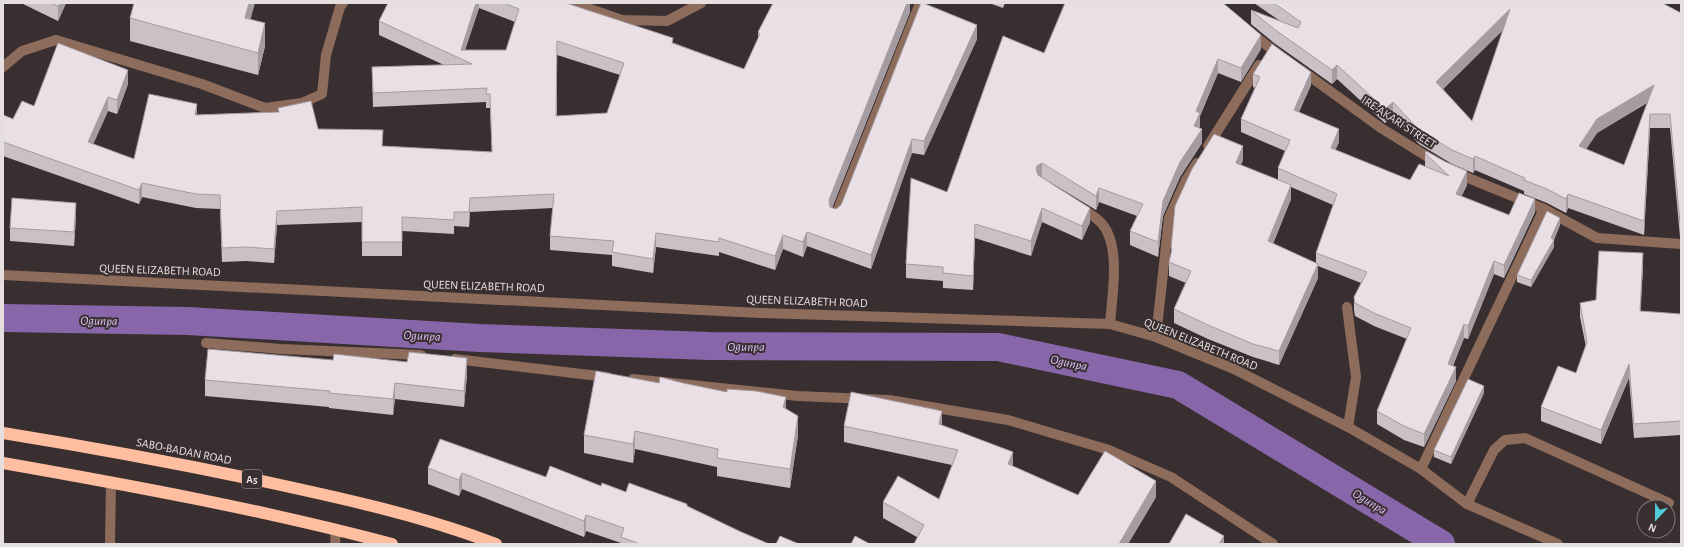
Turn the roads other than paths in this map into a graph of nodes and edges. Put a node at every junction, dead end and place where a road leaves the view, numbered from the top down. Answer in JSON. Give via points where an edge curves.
{"nodes":[{"id":1,"x":343,"y":3,"type":"edge"},
{"id":2,"x":573,"y":3,"type":"edge"},
{"id":3,"x":700,"y":3,"type":"edge"},
{"id":4,"x":920,"y":3,"type":"edge"},
{"id":5,"x":1246,"y":28,"type":"edge"},
{"id":6,"x":1270,"y":48,"type":"junction"},
{"id":7,"x":3,"y":67,"type":"edge"},
{"id":8,"x":1073,"y":204,"type":"edge"},
{"id":9,"x":1544,"y":209,"type":"junction"},
{"id":10,"x":835,"y":216,"type":"edge"},
{"id":11,"x":1681,"y":244,"type":"edge"},
{"id":12,"x":3,"y":275,"type":"edge"},
{"id":13,"x":1347,"y":307,"type":"dead end"},
{"id":14,"x":1110,"y":324,"type":"junction"},
{"id":15,"x":1156,"y":337,"type":"junction"},
{"id":16,"x":206,"y":343,"type":"dead end"},
{"id":17,"x":1348,"y":426,"type":"junction"},
{"id":18,"x":3,"y":432,"type":"edge"},
{"id":19,"x":3,"y":463,"type":"edge"},
{"id":20,"x":1421,"y":469,"type":"junction"},
{"id":21,"x":111,"y":482,"type":"junction"},
{"id":22,"x":1660,"y":499,"type":"edge"},
{"id":23,"x":1467,"y":504,"type":"junction"},
{"id":24,"x":336,"y":529,"type":"junction"},
{"id":25,"x":110,"y":544,"type":"edge"},
{"id":26,"x":335,"y":544,"type":"edge"},
{"id":27,"x":392,"y":544,"type":"edge"},
{"id":28,"x":496,"y":544,"type":"edge"},
{"id":29,"x":1273,"y":544,"type":"edge"},
{"id":30,"x":1558,"y":544,"type":"edge"}],
"edges":[{"from":1,"to":7,"type":"street","via":[[326,55],[322,94],[302,103],[266,108],[202,84],[56,40],[22,51]]},
{"from":2,"to":3,"type":"street","via":[[622,20],[667,21]]},
{"from":4,"to":10,"type":"street"},
{"from":5,"to":6,"type":"street","name":"IRE-AKARI STREET"},
{"from":6,"to":9,"type":"street","name":"IRE-AKARI STREET","via":[[1381,128],[1445,168]]},
{"from":6,"to":15,"type":"street","via":[[1186,180],[1169,218]]},
{"from":8,"to":14,"type":"street","via":[[1098,219],[1111,238],[1114,266]]},
{"from":9,"to":11,"type":"street","name":"IRE-AKARI STREET","via":[[1597,238]]},
{"from":9,"to":20,"type":"street"},
{"from":12,"to":14,"type":"street","name":"QUEEN ELIZABETH ROAD","via":[[760,313]]},
{"from":13,"to":17,"type":"street","via":[[1356,377]]},
{"from":14,"to":15,"type":"street","name":"QUEEN ELIZABETH ROAD"},
{"from":15,"to":17,"type":"street","name":"QUEEN ELIZABETH ROAD","via":[[1234,368]]},
{"from":16,"to":29,"type":"street","via":[[438,357],[798,396],[889,400],[1008,420],[1108,450],[1171,478]]},
{"from":17,"to":20,"type":"street","name":"QUEEN ELIZABETH ROAD"},
{"from":18,"to":28,"type":"highway","name":"SABO-BADAN ROAD","number":"A5","via":[[121,453],[340,498],[410,515]]},
{"from":19,"to":21,"type":"highway"},
{"from":20,"to":23,"type":"street","name":"QUEEN ELIZABETH ROAD"},
{"from":21,"to":24,"type":"highway"},
{"from":21,"to":25,"type":"street"},
{"from":22,"to":23,"type":"street","via":[[1525,438],[1505,440],[1494,450]]},
{"from":23,"to":30,"type":"street","name":"QUEEN ELIZABETH ROAD"},
{"from":24,"to":26,"type":"street"},
{"from":24,"to":27,"type":"highway"}]}
